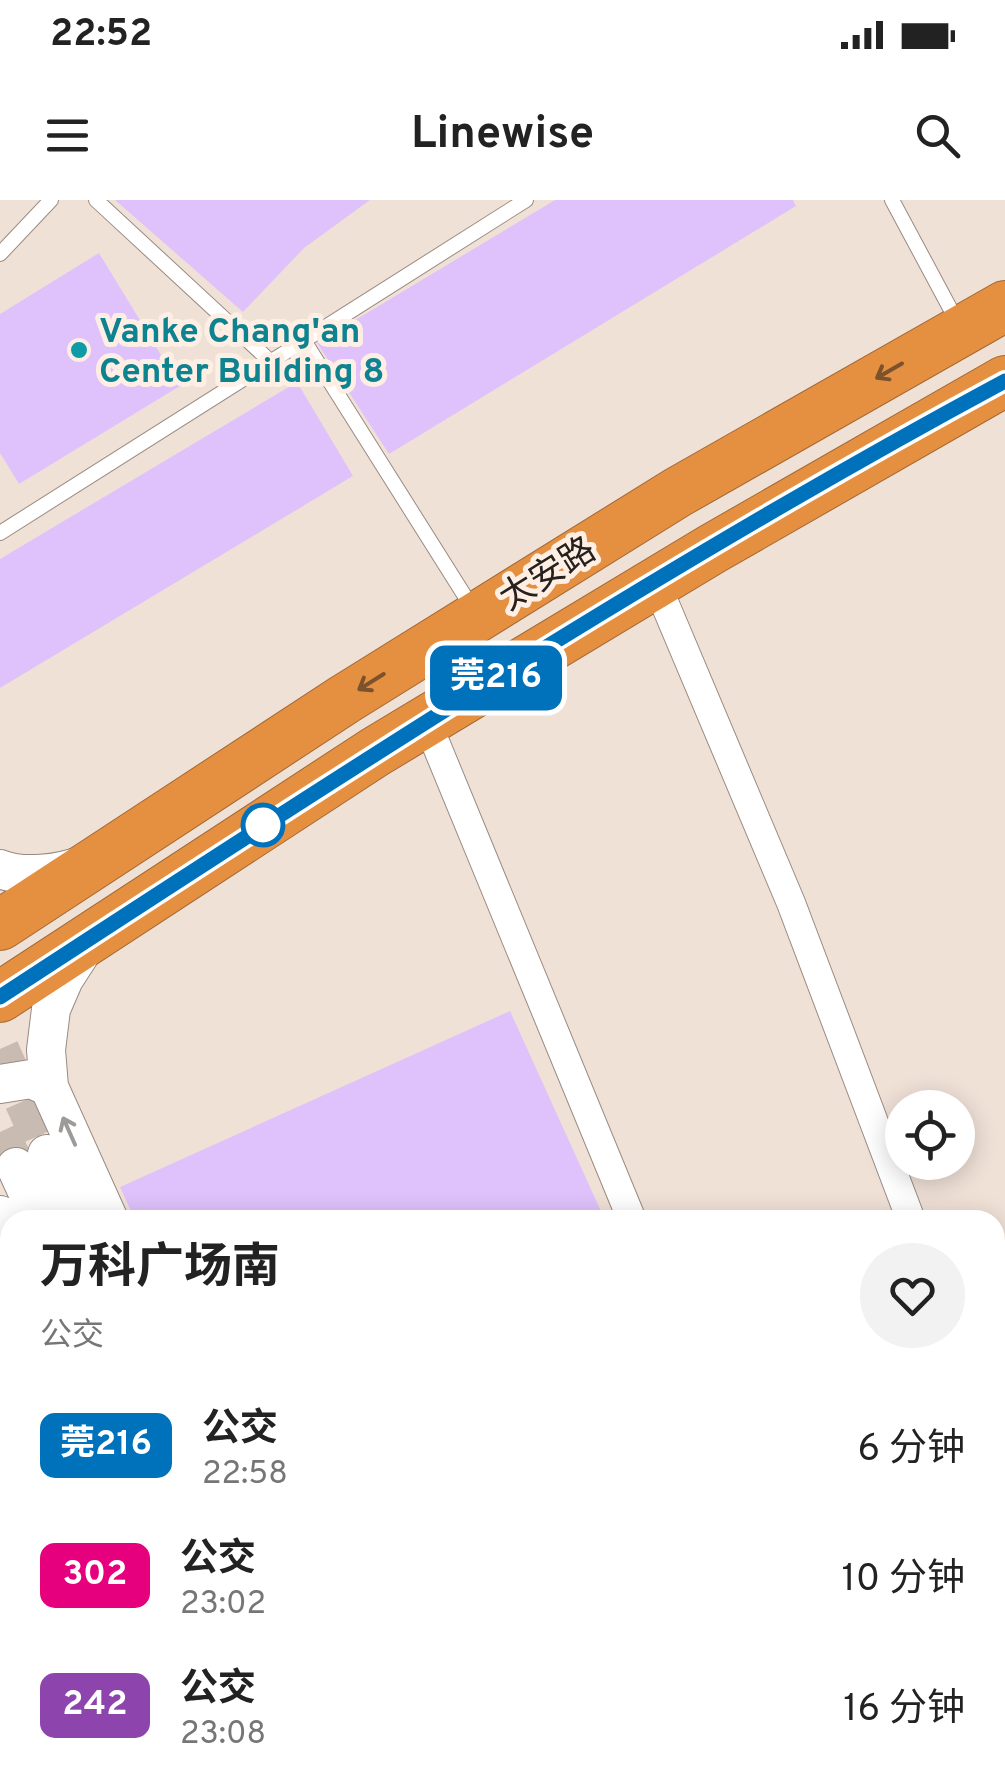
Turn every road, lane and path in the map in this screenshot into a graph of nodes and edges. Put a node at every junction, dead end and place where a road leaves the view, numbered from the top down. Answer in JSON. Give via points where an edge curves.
{"nodes":[{"id":1,"x":51,"y":200,"type":"edge"},
{"id":2,"x":96,"y":200,"type":"edge"},
{"id":3,"x":526,"y":200,"type":"edge"},
{"id":4,"x":892,"y":200,"type":"edge"},
{"id":5,"x":0,"y":254,"type":"edge"},
{"id":6,"x":1005,"y":306,"type":"edge"},
{"id":7,"x":962,"y":330,"type":"junction"},
{"id":8,"x":303,"y":339,"type":"junction"},
{"id":9,"x":270,"y":360,"type":"junction"},
{"id":10,"x":1005,"y":380,"type":"edge"},
{"id":11,"x":1,"y":529,"type":"edge"},
{"id":12,"x":656,"y":583,"type":"junction"},
{"id":13,"x":478,"y":616,"type":"junction"},
{"id":14,"x":426,"y":720,"type":"junction"},
{"id":15,"x":108,"y":854,"type":"junction"},
{"id":16,"x":0,"y":868,"type":"edge"},
{"id":17,"x":0,"y":924,"type":"edge"},
{"id":18,"x":93,"y":936,"type":"junction"},
{"id":19,"x":0,"y":996,"type":"edge"},
{"id":20,"x":0,"y":1084,"type":"edge"},
{"id":21,"x":50,"y":1086,"type":"junction"},
{"id":22,"x":39,"y":1210,"type":"edge"},
{"id":23,"x":70,"y":1210,"type":"edge"},
{"id":24,"x":106,"y":1210,"type":"edge"},
{"id":25,"x":628,"y":1210,"type":"edge"},
{"id":26,"x":907,"y":1210,"type":"edge"}],
"edges":[{"from":1,"to":5,"type":"lane"},
{"from":2,"to":9,"type":"lane"},
{"from":3,"to":8,"type":"lane"},
{"from":4,"to":7,"type":"lane"},
{"from":6,"to":7,"type":"highway","name":"太安路"},
{"from":7,"to":13,"type":"highway","name":"太安路","one_way":true,"via":[[678,492]]},
{"from":8,"to":9,"type":"lane"},
{"from":8,"to":13,"type":"lane"},
{"from":9,"to":11,"type":"lane"},
{"from":10,"to":12,"type":"highway","name":"太安路"},
{"from":12,"to":14,"type":"highway","name":"太安路"},
{"from":12,"to":26,"type":"street","via":[[790,903]]},
{"from":13,"to":15,"type":"highway","name":"太安路","one_way":true},
{"from":14,"to":18,"type":"highway","name":"太安路"},
{"from":14,"to":25,"type":"street"},
{"from":15,"to":16,"type":"street","via":[[46,873]]},
{"from":15,"to":17,"type":"highway","name":"太安路"},
{"from":18,"to":19,"type":"highway","name":"太安路"},
{"from":18,"to":21,"type":"street","via":[[51,1009]]},
{"from":20,"to":21,"type":"street","via":[[31,1078]]},
{"from":24,"to":21,"type":"street","one_way":true},
{"from":22,"to":23,"type":"street","via":[[32,1160]]}]}
